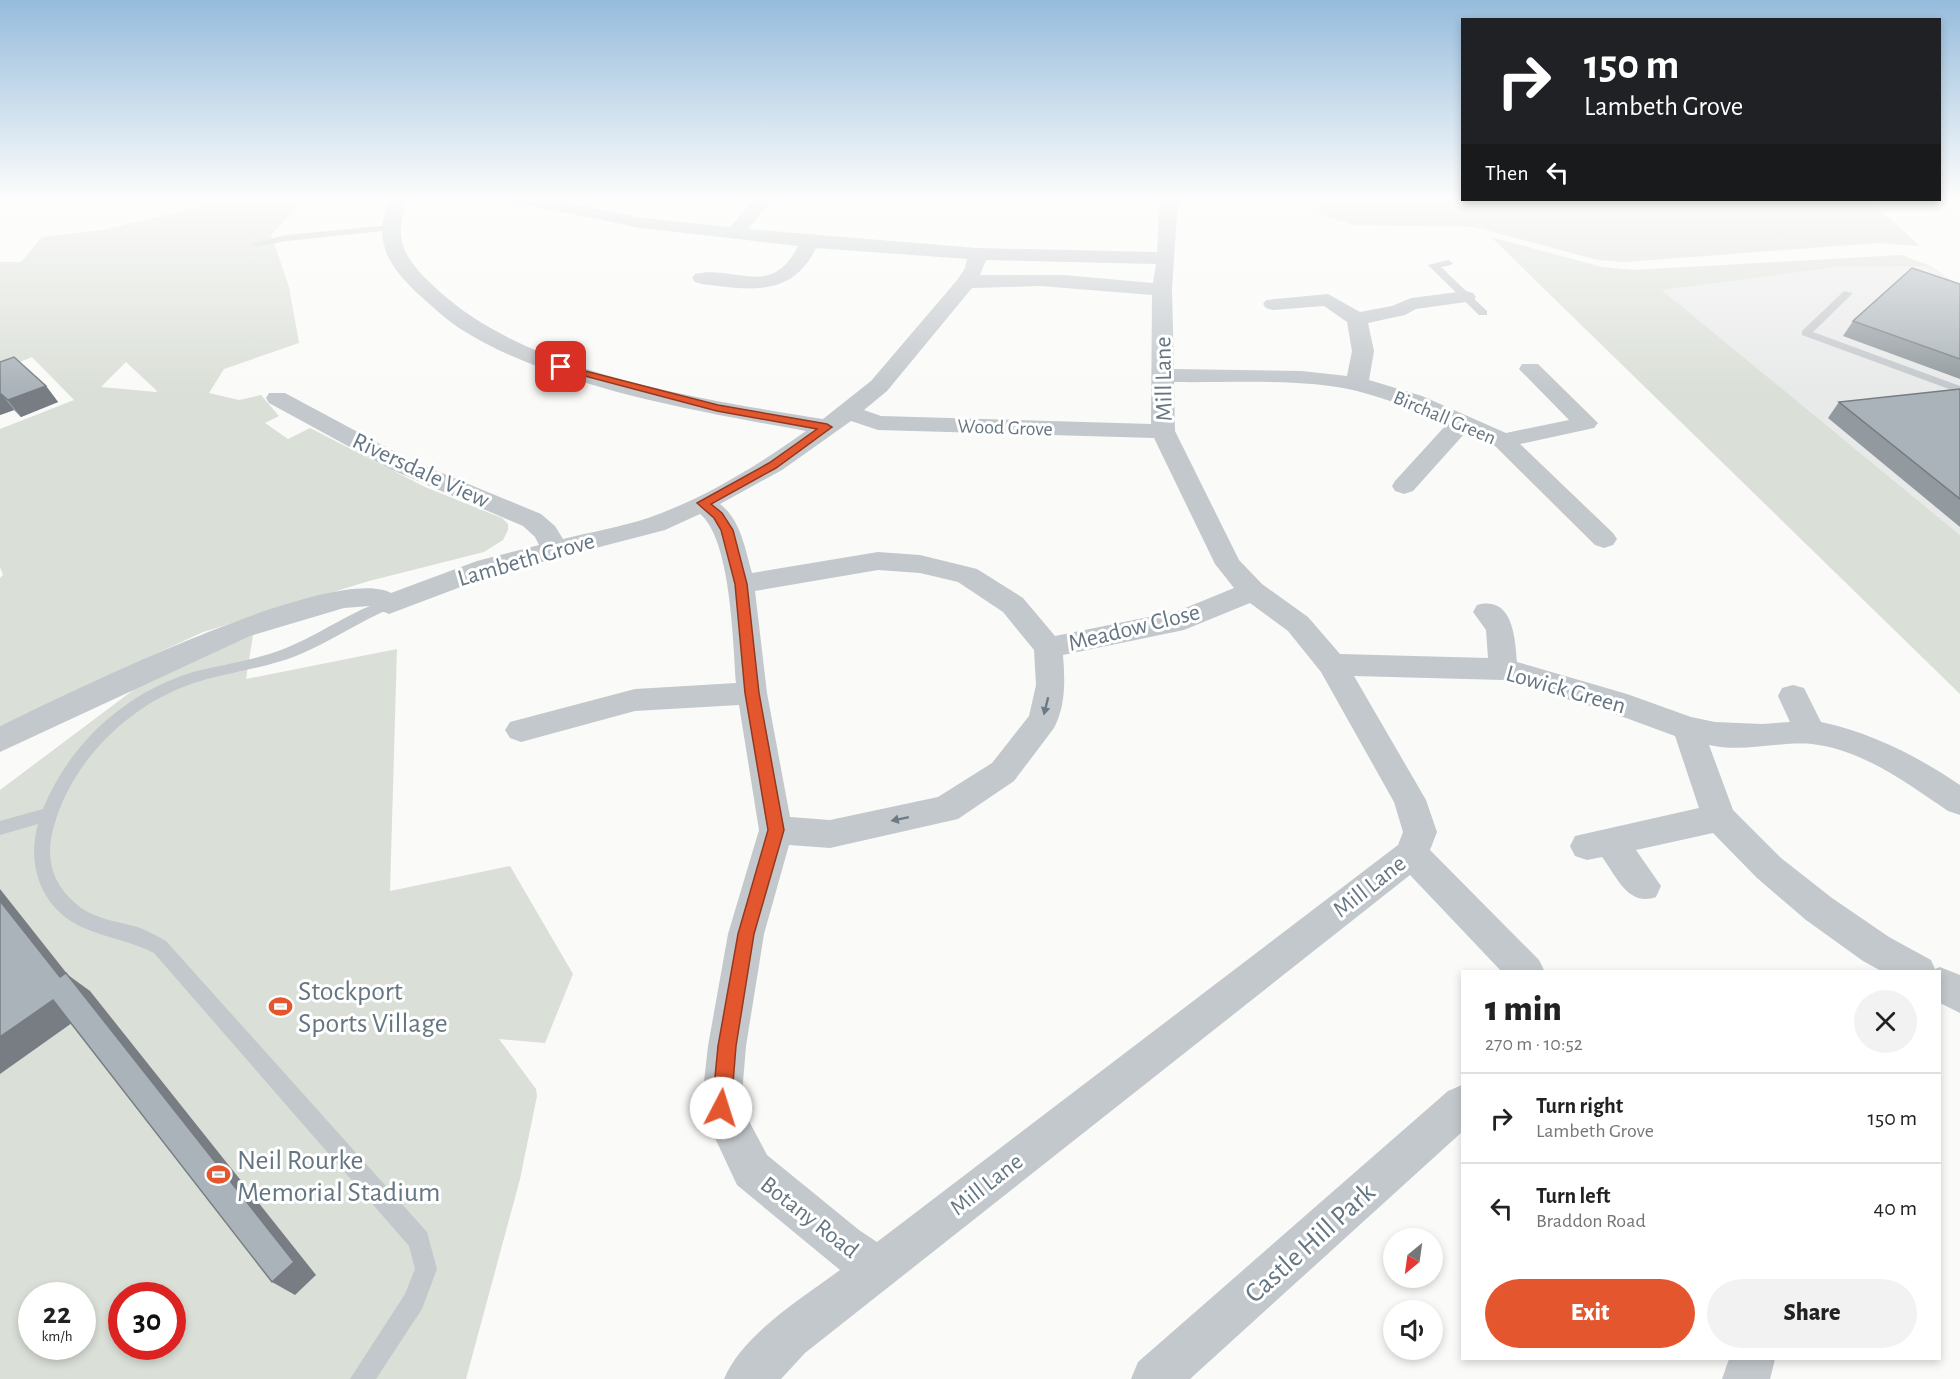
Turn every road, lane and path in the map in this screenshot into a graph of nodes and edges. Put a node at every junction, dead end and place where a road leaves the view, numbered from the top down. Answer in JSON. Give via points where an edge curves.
{"nodes":[{"id":1,"x":399,"y":261,"type":"edge"},
{"id":2,"x":798,"y":261,"type":"edge"},
{"id":3,"x":976,"y":261,"type":"edge"},
{"id":4,"x":1166,"y":261,"type":"edge"},
{"id":5,"x":1448,"y":263,"type":"dead end"},
{"id":6,"x":702,"y":278,"type":"dead end"},
{"id":7,"x":966,"y":282,"type":"junction"},
{"id":8,"x":1162,"y":290,"type":"junction"},
{"id":9,"x":1848,"y":293,"type":"dead end"},
{"id":10,"x":1466,"y":297,"type":"junction"},
{"id":11,"x":1273,"y":304,"type":"dead end"},
{"id":12,"x":1483,"y":313,"type":"dead end"},
{"id":13,"x":1357,"y":319,"type":"junction"},
{"id":14,"x":1530,"y":369,"type":"dead end"},
{"id":15,"x":1161,"y":375,"type":"junction"},
{"id":16,"x":1357,"y":384,"type":"junction"},
{"id":17,"x":1960,"y":390,"type":"edge"},
{"id":18,"x":277,"y":398,"type":"dead end"},
{"id":19,"x":848,"y":412,"type":"junction"},
{"id":20,"x":1463,"y":421,"type":"junction"},
{"id":21,"x":827,"y":427,"type":"junction"},
{"id":22,"x":1163,"y":431,"type":"junction"},
{"id":23,"x":1503,"y":441,"type":"junction"},
{"id":24,"x":1404,"y":486,"type":"dead end"},
{"id":25,"x":703,"y":503,"type":"junction"},
{"id":26,"x":1604,"y":539,"type":"dead end"},
{"id":27,"x":555,"y":550,"type":"junction"},
{"id":28,"x":741,"y":584,"type":"junction"},
{"id":29,"x":1252,"y":591,"type":"junction"},
{"id":30,"x":389,"y":604,"type":"junction"},
{"id":31,"x":1487,"y":612,"type":"dead end"},
{"id":32,"x":1048,"y":648,"type":"junction"},
{"id":33,"x":1332,"y":665,"type":"junction"},
{"id":34,"x":1503,"y":669,"type":"junction"},
{"id":35,"x":752,"y":693,"type":"junction"},
{"id":36,"x":1793,"y":696,"type":"dead end"},
{"id":37,"x":1688,"y":728,"type":"junction"},
{"id":38,"x":521,"y":730,"type":"dead end"},
{"id":39,"x":1810,"y":732,"type":"junction"},
{"id":40,"x":0,"y":740,"type":"edge"},
{"id":41,"x":1960,"y":802,"type":"edge"},
{"id":42,"x":50,"y":814,"type":"junction"},
{"id":43,"x":1719,"y":818,"type":"junction"},
{"id":44,"x":0,"y":828,"type":"edge"},
{"id":45,"x":776,"y":830,"type":"junction"},
{"id":46,"x":1412,"y":854,"type":"junction"},
{"id":47,"x":1644,"y":886,"type":"dead end"},
{"id":48,"x":1524,"y":970,"type":"edge"},
{"id":49,"x":1913,"y":970,"type":"edge"},
{"id":50,"x":1941,"y":985,"type":"edge"},
{"id":51,"x":1960,"y":995,"type":"edge"},
{"id":52,"x":1461,"y":1107,"type":"edge"},
{"id":53,"x":878,"y":1268,"type":"junction"},
{"id":54,"x":1752,"y":1360,"type":"edge"},
{"id":55,"x":362,"y":1379,"type":"edge"},
{"id":56,"x":748,"y":1379,"type":"edge"},
{"id":57,"x":1155,"y":1379,"type":"edge"},
{"id":58,"x":1746,"y":1379,"type":"edge"}],
"edges":[{"from":1,"to":21,"type":"street","via":[[458,318],[501,342],[561,367],[666,396]]},
{"from":2,"to":6,"type":"street","via":[[793,269],[775,279],[759,282]]},
{"from":3,"to":7,"type":"street","name":"Lambeth Grove"},
{"from":4,"to":8,"type":"street","name":"Mill Lane"},
{"from":5,"to":10,"type":"lane","via":[[1433,265]]},
{"from":7,"to":8,"type":"street","via":[[1069,279]]},
{"from":7,"to":19,"type":"street","name":"Lambeth Grove","via":[[879,386]]},
{"from":8,"to":15,"type":"street","name":"Mill Lane"},
{"from":9,"to":17,"type":"lane","via":[[1806,333]]},
{"from":10,"to":12,"type":"lane"},
{"from":10,"to":13,"type":"street","via":[[1411,304],[1398,311]]},
{"from":11,"to":13,"type":"street","via":[[1328,300]]},
{"from":13,"to":16,"type":"street","via":[[1363,351]]},
{"from":14,"to":23,"type":"street","via":[[1586,423]]},
{"from":15,"to":16,"type":"street","name":"Birchall Green","via":[[1302,378]]},
{"from":15,"to":22,"type":"street","name":"Mill Lane"},
{"from":16,"to":20,"type":"street","name":"Birchall Green"},
{"from":18,"to":27,"type":"street","name":"Riversdale View","via":[[399,465],[532,520],[546,532]]},
{"from":19,"to":21,"type":"street","name":"Lambeth Grove"},
{"from":19,"to":22,"type":"street","name":"Wood Grove","via":[[878,423]]},
{"from":20,"to":23,"type":"street","name":"Birchall Green"},
{"from":20,"to":24,"type":"street"},
{"from":21,"to":25,"type":"street","name":"Lambeth Grove","via":[[772,465]]},
{"from":22,"to":29,"type":"street","name":"Mill Lane","via":[[1228,564]]},
{"from":23,"to":26,"type":"street","name":"Birchall Green"},
{"from":25,"to":27,"type":"street","name":"Lambeth Grove","via":[[656,524]]},
{"from":25,"to":28,"type":"street","name":"Botany Road","via":[[718,515],[727,530]]},
{"from":27,"to":30,"type":"street","name":"Lambeth Grove","via":[[487,567]]},
{"from":28,"to":32,"type":"street","name":"Meadow Close","via":[[878,561],[920,564],[967,575],[1013,605]]},
{"from":28,"to":35,"type":"street","name":"Botany Road"},
{"from":29,"to":32,"type":"street","name":"Meadow Close","via":[[1184,620]]},
{"from":29,"to":33,"type":"street","name":"Mill Lane","via":[[1298,624]]},
{"from":30,"to":40,"type":"street","via":[[375,596],[344,599],[240,629]]},
{"from":30,"to":42,"type":"lane","via":[[298,649],[176,684],[140,702],[101,734],[80,758]]},
{"from":31,"to":34,"type":"street","via":[[1500,628]]},
{"from":32,"to":45,"type":"street","name":"Meadow Close","one_way":true,"via":[[1051,685],[1043,720],[1003,772],[946,809],[830,834]]},
{"from":33,"to":34,"type":"street","name":"Lowick Green"},
{"from":33,"to":46,"type":"street","name":"Mill Lane","via":[[1410,800],[1420,832]]},
{"from":34,"to":37,"type":"street","name":"Lowick Green"},
{"from":35,"to":38,"type":"street","via":[[635,700]]},
{"from":35,"to":45,"type":"street","name":"Botany Road"},
{"from":36,"to":39,"type":"street"},
{"from":37,"to":39,"type":"street","name":"Lowick Green","via":[[1715,734],[1762,736]]},
{"from":37,"to":43,"type":"street"},
{"from":39,"to":41,"type":"street","name":"Lowick Green","via":[[1873,748],[1910,767]]},
{"from":42,"to":44,"type":"lane"},
{"from":42,"to":55,"type":"lane","via":[[40,843],[40,869],[68,908],[82,920],[138,936],[160,947],[418,1240],[426,1269],[414,1301]]},
{"from":43,"to":47,"type":"street","via":[[1599,843]]},
{"from":43,"to":49,"type":"street","via":[[1769,868],[1819,909]]},
{"from":45,"to":53,"type":"street","name":"Botany Road","via":[[746,934],[721,1108],[752,1170],[843,1246]]},
{"from":46,"to":48,"type":"street"},
{"from":46,"to":53,"type":"street","name":"Mill Lane"},
{"from":50,"to":51,"type":"street"},
{"from":52,"to":57,"type":"street","name":"Castle Hill Park"},
{"from":53,"to":56,"type":"street","name":"Mill Lane","via":[[789,1337]]},
{"from":54,"to":58,"type":"street"}]}
